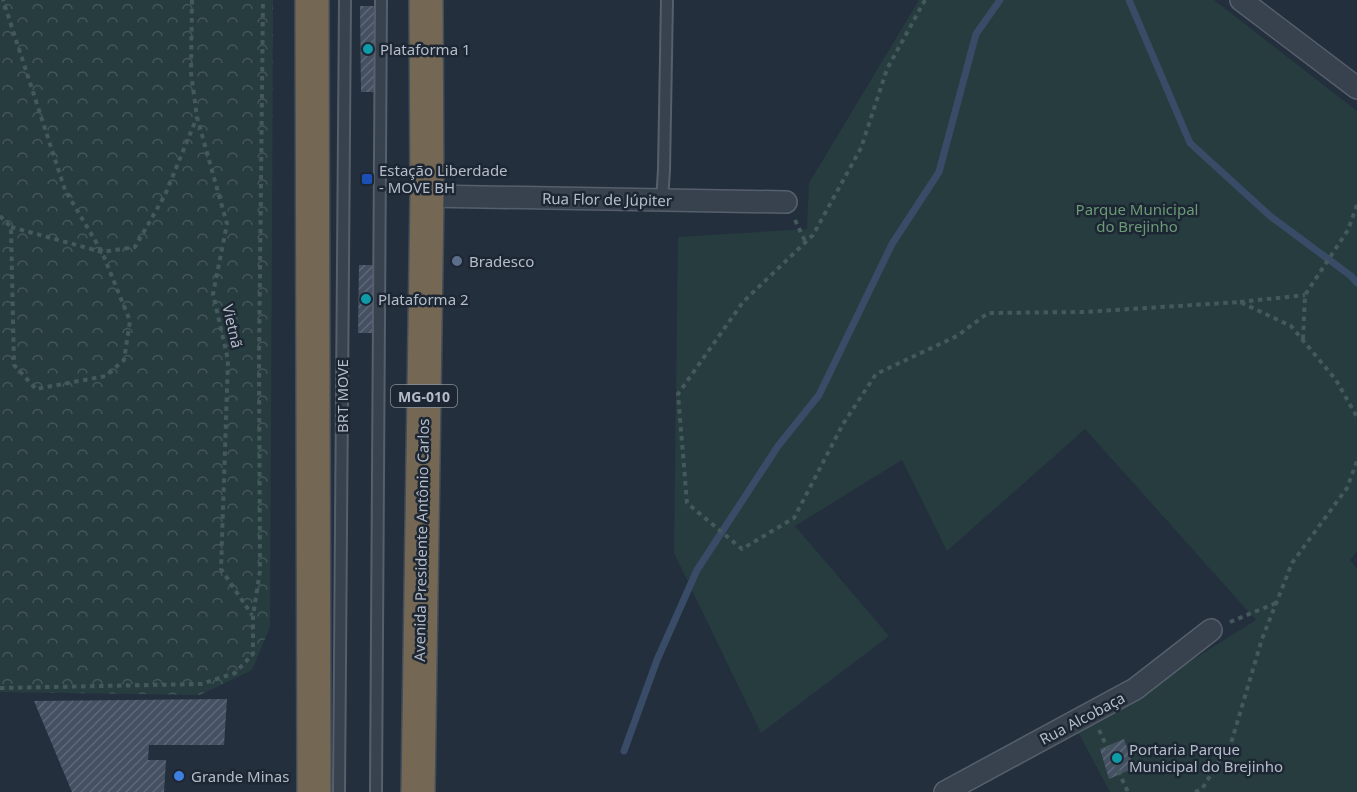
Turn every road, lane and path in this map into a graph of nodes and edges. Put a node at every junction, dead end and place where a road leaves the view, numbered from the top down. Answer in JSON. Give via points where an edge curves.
{"nodes":[{"id":1,"x":3,"y":0,"type":"edge"},
{"id":2,"x":192,"y":0,"type":"edge"},
{"id":3,"x":263,"y":0,"type":"edge"},
{"id":4,"x":312,"y":0,"type":"edge"},
{"id":5,"x":345,"y":0,"type":"edge"},
{"id":6,"x":381,"y":0,"type":"edge"},
{"id":7,"x":426,"y":0,"type":"edge"},
{"id":8,"x":668,"y":0,"type":"edge"},
{"id":9,"x":925,"y":0,"type":"edge"},
{"id":10,"x":1241,"y":0,"type":"edge"},
{"id":11,"x":1357,"y":88,"type":"edge"},
{"id":12,"x":197,"y":117,"type":"junction"},
{"id":13,"x":427,"y":196,"type":"junction"},
{"id":14,"x":662,"y":200,"type":"junction"},
{"id":15,"x":786,"y":202,"type":"dead end"},
{"id":16,"x":1357,"y":205,"type":"edge"},
{"id":17,"x":0,"y":216,"type":"edge"},
{"id":18,"x":11,"y":227,"type":"junction"},
{"id":19,"x":102,"y":252,"type":"junction"},
{"id":20,"x":1305,"y":295,"type":"junction"},
{"id":21,"x":1240,"y":302,"type":"junction"},
{"id":22,"x":1303,"y":341,"type":"junction"},
{"id":23,"x":1355,"y":411,"type":"edge"},
{"id":24,"x":1357,"y":417,"type":"edge"},
{"id":25,"x":1357,"y":461,"type":"edge"},
{"id":26,"x":1276,"y":603,"type":"junction"},
{"id":27,"x":253,"y":616,"type":"junction"},
{"id":28,"x":1211,"y":630,"type":"joint"},
{"id":29,"x":0,"y":688,"type":"edge"},
{"id":30,"x":1091,"y":713,"type":"junction"},
{"id":31,"x":314,"y":792,"type":"edge"},
{"id":32,"x":339,"y":792,"type":"edge"},
{"id":33,"x":376,"y":792,"type":"edge"},
{"id":34,"x":418,"y":792,"type":"edge"},
{"id":35,"x":945,"y":792,"type":"edge"},
{"id":36,"x":1128,"y":792,"type":"edge"},
{"id":37,"x":1195,"y":792,"type":"edge"}],
"edges":[{"from":1,"to":19,"type":"path","via":[[65,190]]},
{"from":2,"to":12,"type":"path","name":"Vietnã","via":[[191,73]]},
{"from":3,"to":27,"type":"path","via":[[260,571]]},
{"from":4,"to":31,"type":"highway"},
{"from":5,"to":32,"type":"lane","name":"BRT MOVE"},
{"from":6,"to":33,"type":"lane"},
{"from":7,"to":13,"type":"highway","name":"Avenida Presidente Antônio Carlos","number":"MG-010"},
{"from":8,"to":14,"type":"lane"},
{"from":9,"to":21,"type":"path","via":[[887,69],[861,148],[813,235],[743,302],[678,394],[687,503],[742,549],[794,518],[843,424],[876,374],[957,336],[988,313],[1084,312]]},
{"from":10,"to":11,"type":"street"},
{"from":12,"to":19,"type":"path","via":[[165,195],[135,247]]},
{"from":12,"to":27,"type":"path","name":"Vietnã","via":[[227,224],[213,294],[228,360],[221,569]]},
{"from":13,"to":14,"type":"street","name":"Rua Flor de Júpiter"},
{"from":13,"to":34,"type":"highway","name":"Avenida Presidente Antônio Carlos","number":"MG-010"},
{"from":14,"to":15,"type":"street","name":"Rua Flor de Júpiter"},
{"from":16,"to":20,"type":"path","via":[[1348,230]]},
{"from":17,"to":18,"type":"path"},
{"from":18,"to":19,"type":"path"},
{"from":18,"to":19,"type":"path","via":[[14,365],[36,389],[106,376],[124,360],[130,321]]},
{"from":20,"to":21,"type":"path"},
{"from":20,"to":22,"type":"path"},
{"from":21,"to":22,"type":"path","via":[[1291,326]]},
{"from":22,"to":23,"type":"path","via":[[1336,380]]},
{"from":23,"to":24,"type":"path"},
{"from":25,"to":26,"type":"path","via":[[1347,488],[1292,563]]},
{"from":26,"to":28,"type":"path"},
{"from":26,"to":37,"type":"path","via":[[1232,740],[1202,789]]},
{"from":27,"to":29,"type":"path","via":[[253,654],[235,673],[201,684]]},
{"from":28,"to":30,"type":"street","name":"Rua Alcobaça","via":[[1135,689]]},
{"from":30,"to":35,"type":"street","name":"Rua Alcobaça"},
{"from":30,"to":36,"type":"path"}]}
